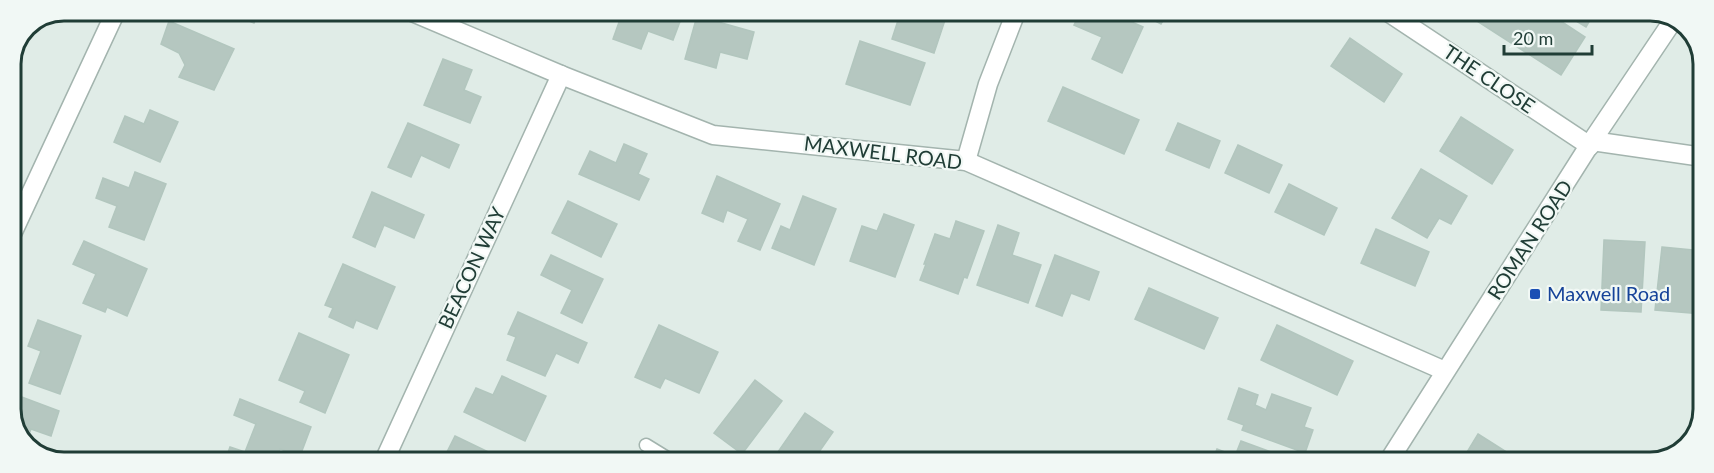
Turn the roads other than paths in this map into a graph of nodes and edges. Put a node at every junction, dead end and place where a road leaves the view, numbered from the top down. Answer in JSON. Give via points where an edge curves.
{"nodes":[{"id":1,"x":111,"y":21,"type":"edge"},
{"id":2,"x":434,"y":21,"type":"edge"},
{"id":3,"x":1012,"y":21,"type":"edge"},
{"id":4,"x":1402,"y":21,"type":"edge"},
{"id":5,"x":1669,"y":26,"type":"edge"},
{"id":6,"x":561,"y":75,"type":"junction"},
{"id":7,"x":1591,"y":143,"type":"junction"},
{"id":8,"x":1693,"y":156,"type":"edge"},
{"id":9,"x":966,"y":161,"type":"junction"},
{"id":10,"x":21,"y":214,"type":"edge"},
{"id":11,"x":1445,"y":371,"type":"junction"},
{"id":12,"x":646,"y":445,"type":"dead end"},
{"id":13,"x":388,"y":452,"type":"edge"},
{"id":14,"x":657,"y":452,"type":"edge"},
{"id":15,"x":1394,"y":452,"type":"edge"}],
"edges":[{"from":1,"to":10,"type":"street"},
{"from":2,"to":6,"type":"street","name":"MAXWELL ROAD"},
{"from":3,"to":9,"type":"street","via":[[988,84]]},
{"from":4,"to":7,"type":"street","name":"THE CLOSE"},
{"from":5,"to":7,"type":"street","name":"ROMAN ROAD"},
{"from":6,"to":9,"type":"street","name":"MAXWELL ROAD","via":[[713,135]]},
{"from":6,"to":13,"type":"street","name":"BEACON WAY"},
{"from":7,"to":8,"type":"street"},
{"from":7,"to":11,"type":"street","name":"ROMAN ROAD"},
{"from":9,"to":11,"type":"street","name":"MAXWELL ROAD"},
{"from":11,"to":15,"type":"street","name":"ROMAN ROAD"},
{"from":12,"to":14,"type":"lane"}]}
